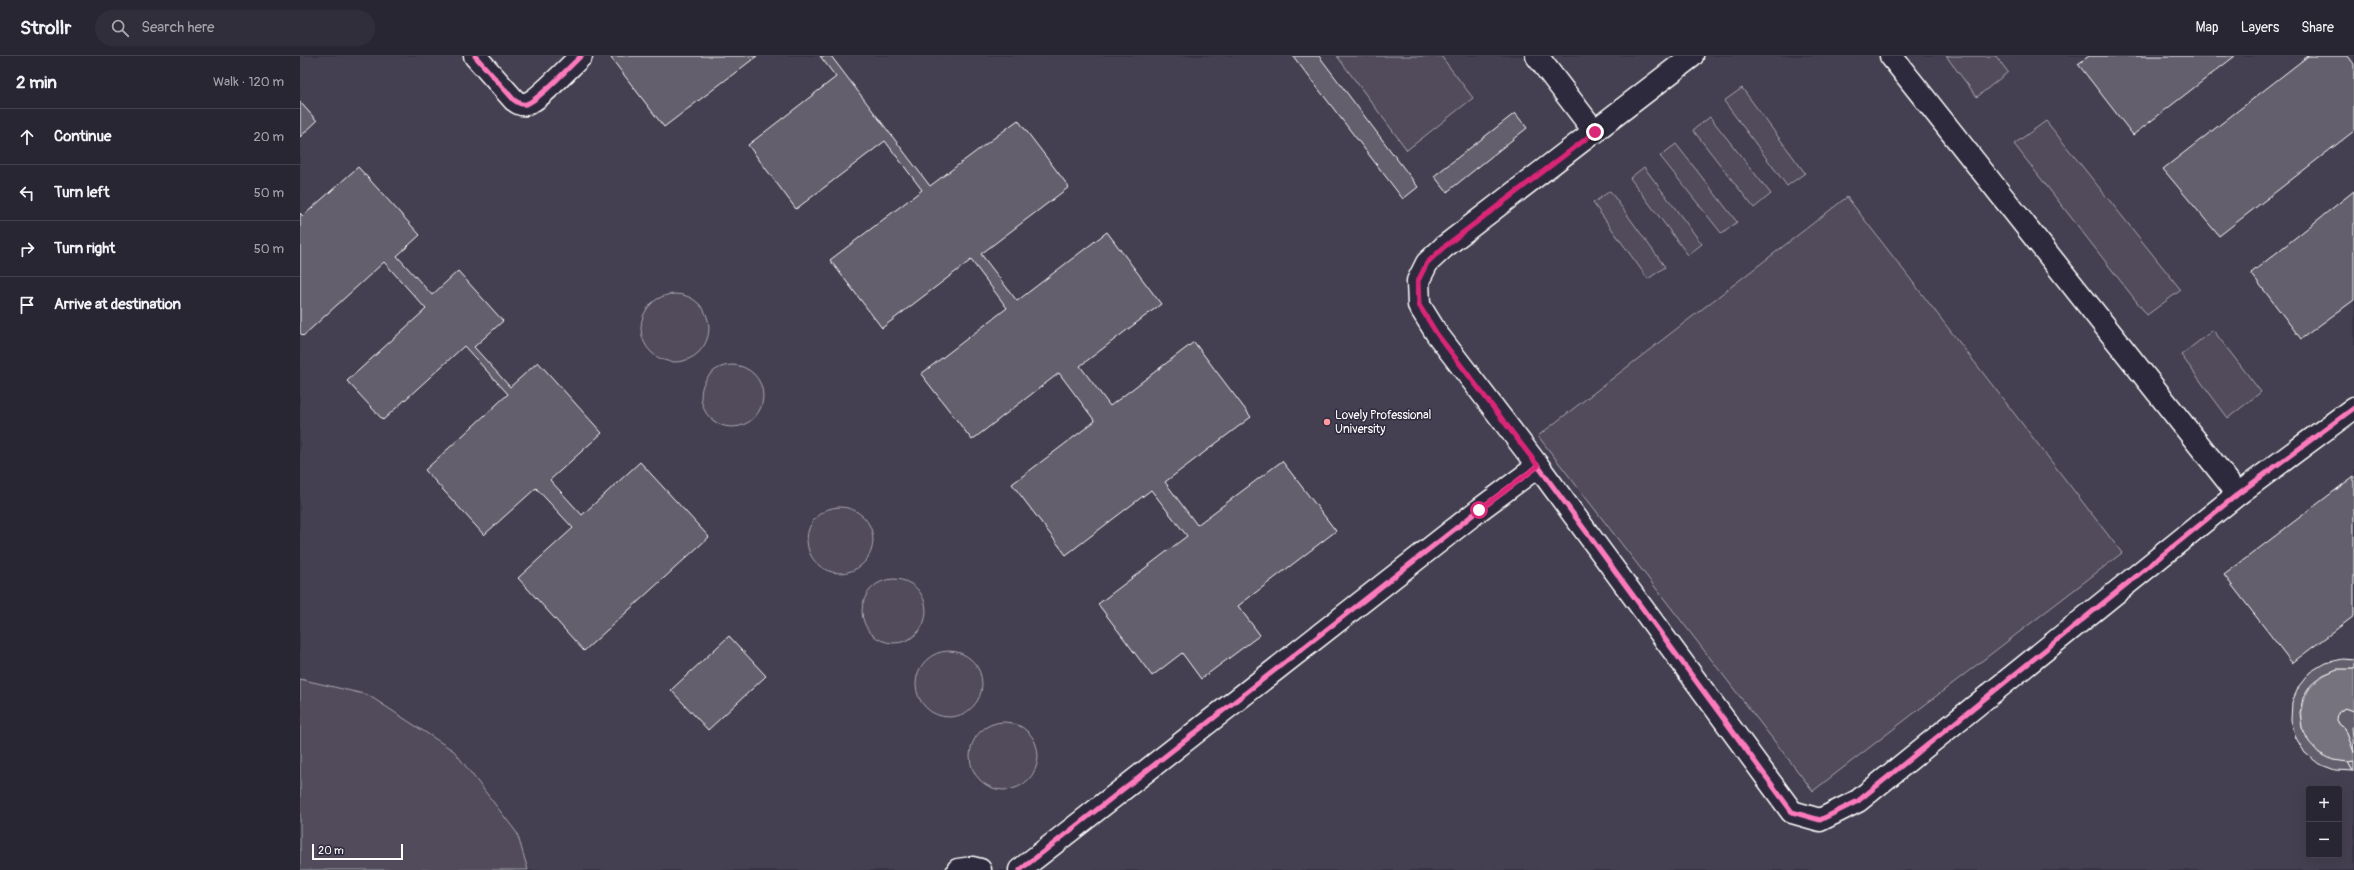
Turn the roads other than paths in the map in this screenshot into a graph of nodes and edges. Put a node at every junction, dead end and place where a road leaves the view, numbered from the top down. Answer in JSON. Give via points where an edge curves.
{"nodes":[{"id":1,"x":475,"y":56,"type":"edge"},
{"id":2,"x":581,"y":56,"type":"edge"},
{"id":3,"x":1537,"y":56,"type":"edge"},
{"id":4,"x":1692,"y":56,"type":"edge"},
{"id":5,"x":1891,"y":56,"type":"edge"},
{"id":6,"x":1595,"y":132,"type":"junction"},
{"id":7,"x":2354,"y":408,"type":"edge"},
{"id":8,"x":1538,"y":466,"type":"junction"},
{"id":9,"x":2238,"y":494,"type":"junction"},
{"id":10,"x":958,"y":870,"type":"edge"},
{"id":11,"x":980,"y":870,"type":"edge"},
{"id":12,"x":1020,"y":870,"type":"edge"}],
"edges":[{"from":1,"to":2,"type":"street","via":[[519,104],[536,98]]},
{"from":3,"to":6,"type":"street"},
{"from":4,"to":6,"type":"street"},
{"from":5,"to":9,"type":"street"},
{"from":6,"to":8,"type":"street","via":[[1444,247],[1427,263],[1418,281],[1419,305],[1437,334]]},
{"from":7,"to":9,"type":"street"},
{"from":8,"to":9,"type":"street","via":[[1792,812],[1820,820],[1858,801]]},
{"from":8,"to":12,"type":"street"},
{"from":10,"to":11,"type":"street"}]}
